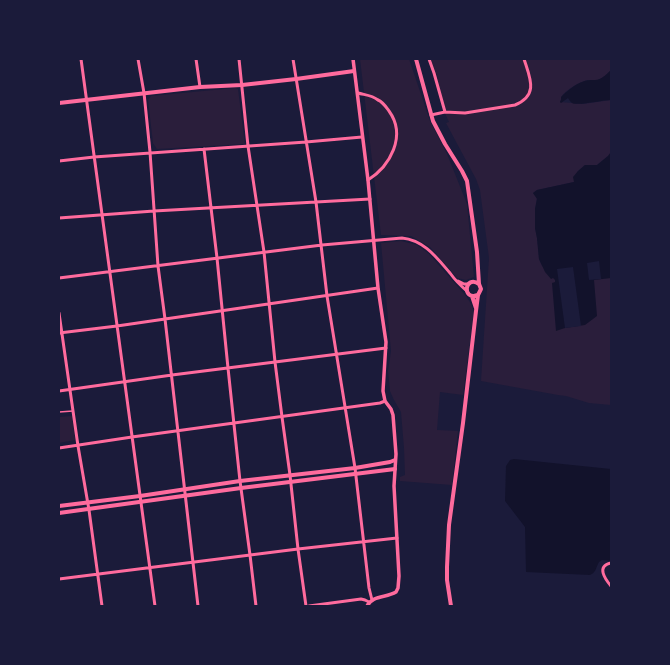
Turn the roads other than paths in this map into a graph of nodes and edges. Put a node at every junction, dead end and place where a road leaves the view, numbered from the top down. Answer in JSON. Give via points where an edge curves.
{"nodes":[{"id":1,"x":81,"y":59,"type":"edge"},
{"id":2,"x":138,"y":59,"type":"edge"},
{"id":3,"x":196,"y":59,"type":"edge"},
{"id":4,"x":239,"y":59,"type":"edge"},
{"id":5,"x":293,"y":59,"type":"edge"},
{"id":6,"x":353,"y":59,"type":"edge"},
{"id":7,"x":428,"y":59,"type":"edge"},
{"id":8,"x":524,"y":59,"type":"edge"},
{"id":9,"x":416,"y":60,"type":"edge"},
{"id":10,"x":354,"y":71,"type":"junction"},
{"id":11,"x":296,"y":79,"type":"junction"},
{"id":12,"x":242,"y":85,"type":"junction"},
{"id":13,"x":200,"y":87,"type":"junction"},
{"id":14,"x":144,"y":93,"type":"junction"},
{"id":15,"x":358,"y":93,"type":"junction"},
{"id":16,"x":87,"y":100,"type":"junction"},
{"id":17,"x":59,"y":103,"type":"edge"},
{"id":18,"x":445,"y":112,"type":"junction"},
{"id":19,"x":432,"y":115,"type":"junction"},
{"id":20,"x":362,"y":137,"type":"junction"},
{"id":21,"x":306,"y":142,"type":"junction"},
{"id":22,"x":248,"y":146,"type":"junction"},
{"id":23,"x":204,"y":149,"type":"junction"},
{"id":24,"x":150,"y":152,"type":"junction"},
{"id":25,"x":94,"y":156,"type":"junction"},
{"id":26,"x":59,"y":161,"type":"edge"},
{"id":27,"x":368,"y":180,"type":"junction"},
{"id":28,"x":370,"y":199,"type":"junction"},
{"id":29,"x":316,"y":202,"type":"junction"},
{"id":30,"x":257,"y":205,"type":"junction"},
{"id":31,"x":211,"y":208,"type":"junction"},
{"id":32,"x":154,"y":211,"type":"junction"},
{"id":33,"x":102,"y":214,"type":"junction"},
{"id":34,"x":59,"y":218,"type":"edge"},
{"id":35,"x":374,"y":240,"type":"junction"},
{"id":36,"x":322,"y":245,"type":"junction"},
{"id":37,"x":264,"y":252,"type":"junction"},
{"id":38,"x":217,"y":258,"type":"junction"},
{"id":39,"x":158,"y":266,"type":"junction"},
{"id":40,"x":110,"y":271,"type":"junction"},
{"id":41,"x":59,"y":278,"type":"edge"},
{"id":42,"x":456,"y":281,"type":"junction"},
{"id":43,"x":477,"y":283,"type":"junction"},
{"id":44,"x":469,"y":284,"type":"junction"},
{"id":45,"x":378,"y":288,"type":"junction"},
{"id":46,"x":467,"y":292,"type":"junction"},
{"id":47,"x":478,"y":295,"type":"junction"},
{"id":48,"x":327,"y":296,"type":"junction"},
{"id":49,"x":472,"y":296,"type":"junction"},
{"id":50,"x":270,"y":304,"type":"junction"},
{"id":51,"x":222,"y":311,"type":"junction"},
{"id":52,"x":476,"y":311,"type":"junction"},
{"id":53,"x":59,"y":313,"type":"edge"},
{"id":54,"x":165,"y":319,"type":"junction"},
{"id":55,"x":117,"y":326,"type":"junction"},
{"id":56,"x":60,"y":332,"type":"edge"},
{"id":57,"x":386,"y":348,"type":"junction"},
{"id":58,"x":337,"y":354,"type":"junction"},
{"id":59,"x":275,"y":362,"type":"junction"},
{"id":60,"x":228,"y":368,"type":"junction"},
{"id":61,"x":172,"y":375,"type":"junction"},
{"id":62,"x":125,"y":382,"type":"junction"},
{"id":63,"x":70,"y":390,"type":"junction"},
{"id":64,"x":59,"y":391,"type":"edge"},
{"id":65,"x":385,"y":401,"type":"junction"},
{"id":66,"x":345,"y":408,"type":"junction"},
{"id":67,"x":73,"y":411,"type":"junction"},
{"id":68,"x":59,"y":412,"type":"edge"},
{"id":69,"x":282,"y":417,"type":"junction"},
{"id":70,"x":234,"y":423,"type":"junction"},
{"id":71,"x":178,"y":431,"type":"junction"},
{"id":72,"x":132,"y":437,"type":"junction"},
{"id":73,"x":78,"y":446,"type":"junction"},
{"id":74,"x":59,"y":448,"type":"edge"},
{"id":75,"x":396,"y":460,"type":"junction"},
{"id":76,"x":355,"y":468,"type":"junction"},
{"id":77,"x":395,"y":469,"type":"junction"},
{"id":78,"x":355,"y":474,"type":"junction"},
{"id":79,"x":290,"y":475,"type":"junction"},
{"id":80,"x":240,"y":481,"type":"junction"},
{"id":81,"x":291,"y":482,"type":"junction"},
{"id":82,"x":241,"y":488,"type":"junction"},
{"id":83,"x":185,"y":489,"type":"junction"},
{"id":84,"x":140,"y":496,"type":"junction"},
{"id":85,"x":186,"y":496,"type":"junction"},
{"id":86,"x":88,"y":502,"type":"junction"},
{"id":87,"x":141,"y":502,"type":"junction"},
{"id":88,"x":59,"y":506,"type":"edge"},
{"id":89,"x":89,"y":510,"type":"junction"},
{"id":90,"x":59,"y":513,"type":"edge"},
{"id":91,"x":397,"y":538,"type":"junction"},
{"id":92,"x":363,"y":541,"type":"junction"},
{"id":93,"x":298,"y":549,"type":"junction"},
{"id":94,"x":250,"y":555,"type":"junction"},
{"id":95,"x":193,"y":562,"type":"junction"},
{"id":96,"x":611,"y":563,"type":"edge"},
{"id":97,"x":150,"y":567,"type":"junction"},
{"id":98,"x":98,"y":574,"type":"junction"},
{"id":99,"x":59,"y":579,"type":"edge"},
{"id":100,"x":611,"y":586,"type":"edge"},
{"id":101,"x":370,"y":601,"type":"junction"},
{"id":102,"x":102,"y":606,"type":"edge"},
{"id":103,"x":155,"y":606,"type":"edge"},
{"id":104,"x":198,"y":606,"type":"edge"},
{"id":105,"x":256,"y":606,"type":"edge"},
{"id":106,"x":307,"y":606,"type":"edge"},
{"id":107,"x":367,"y":606,"type":"edge"},
{"id":108,"x":451,"y":606,"type":"edge"}],
"edges":[{"from":1,"to":16,"type":"street"},
{"from":2,"to":14,"type":"street"},
{"from":3,"to":13,"type":"street"},
{"from":4,"to":12,"type":"street"},
{"from":5,"to":11,"type":"street"},
{"from":6,"to":10,"type":"street"},
{"from":7,"to":18,"type":"street"},
{"from":8,"to":18,"type":"street","via":[[531,88],[521,102],[465,113]]},
{"from":9,"to":19,"type":"main road"},
{"from":10,"to":11,"type":"main road"},
{"from":10,"to":15,"type":"street"},
{"from":11,"to":12,"type":"main road"},
{"from":11,"to":21,"type":"street"},
{"from":12,"to":13,"type":"main road"},
{"from":12,"to":22,"type":"street"},
{"from":13,"to":14,"type":"main road"},
{"from":14,"to":16,"type":"main road"},
{"from":14,"to":24,"type":"street"},
{"from":15,"to":20,"type":"street"},
{"from":15,"to":27,"type":"street","via":[[372,96],[386,106],[397,129],[397,139],[390,158],[381,170]]},
{"from":16,"to":17,"type":"main road"},
{"from":16,"to":25,"type":"street"},
{"from":18,"to":19,"type":"street"},
{"from":19,"to":43,"type":"main road","via":[[439,134],[467,181],[477,252]]},
{"from":20,"to":21,"type":"street"},
{"from":20,"to":27,"type":"street"},
{"from":21,"to":22,"type":"street"},
{"from":21,"to":29,"type":"street"},
{"from":22,"to":23,"type":"street"},
{"from":22,"to":30,"type":"street"},
{"from":23,"to":24,"type":"street"},
{"from":23,"to":31,"type":"street"},
{"from":24,"to":25,"type":"street"},
{"from":24,"to":32,"type":"street"},
{"from":25,"to":26,"type":"street"},
{"from":25,"to":33,"type":"street"},
{"from":27,"to":28,"type":"street"},
{"from":28,"to":29,"type":"street"},
{"from":28,"to":35,"type":"street"},
{"from":29,"to":30,"type":"street"},
{"from":29,"to":36,"type":"street"},
{"from":30,"to":31,"type":"street"},
{"from":30,"to":37,"type":"street"},
{"from":31,"to":32,"type":"street"},
{"from":31,"to":38,"type":"street"},
{"from":32,"to":33,"type":"street"},
{"from":32,"to":39,"type":"street"},
{"from":33,"to":34,"type":"street"},
{"from":33,"to":40,"type":"street"},
{"from":35,"to":36,"type":"street"},
{"from":35,"to":42,"type":"street","via":[[402,238],[417,242],[432,253]]},
{"from":35,"to":45,"type":"street"},
{"from":36,"to":37,"type":"street"},
{"from":36,"to":48,"type":"street"},
{"from":37,"to":38,"type":"street"},
{"from":37,"to":50,"type":"street"},
{"from":38,"to":39,"type":"street"},
{"from":38,"to":51,"type":"street"},
{"from":39,"to":40,"type":"street"},
{"from":39,"to":54,"type":"street"},
{"from":40,"to":41,"type":"street"},
{"from":40,"to":55,"type":"street"},
{"from":42,"to":44,"type":"street"},
{"from":42,"to":46,"type":"street"},
{"from":43,"to":44,"type":"main road"},
{"from":43,"to":47,"type":"main road","via":[[481,289]]},
{"from":44,"to":46,"type":"main road"},
{"from":45,"to":48,"type":"street"},
{"from":45,"to":57,"type":"street"},
{"from":46,"to":49,"type":"main road"},
{"from":47,"to":49,"type":"main road"},
{"from":47,"to":52,"type":"main road"},
{"from":48,"to":50,"type":"street"},
{"from":48,"to":58,"type":"street"},
{"from":49,"to":52,"type":"main road"},
{"from":50,"to":51,"type":"street"},
{"from":50,"to":59,"type":"street"},
{"from":51,"to":54,"type":"street"},
{"from":51,"to":60,"type":"street"},
{"from":52,"to":108,"type":"main road","via":[[449,525],[447,580]]},
{"from":53,"to":56,"type":"street"},
{"from":54,"to":55,"type":"street"},
{"from":54,"to":61,"type":"street"},
{"from":55,"to":56,"type":"street"},
{"from":55,"to":62,"type":"street"},
{"from":56,"to":63,"type":"street"},
{"from":57,"to":58,"type":"street"},
{"from":57,"to":65,"type":"street","via":[[383,385]]},
{"from":58,"to":59,"type":"street"},
{"from":58,"to":66,"type":"street"},
{"from":59,"to":60,"type":"street"},
{"from":59,"to":69,"type":"street"},
{"from":60,"to":61,"type":"street"},
{"from":60,"to":70,"type":"street"},
{"from":61,"to":62,"type":"street"},
{"from":61,"to":71,"type":"street"},
{"from":62,"to":63,"type":"street"},
{"from":62,"to":72,"type":"street"},
{"from":63,"to":64,"type":"street"},
{"from":63,"to":67,"type":"street"},
{"from":65,"to":66,"type":"street"},
{"from":65,"to":75,"type":"street","via":[[393,415]]},
{"from":66,"to":69,"type":"street"},
{"from":66,"to":76,"type":"street"},
{"from":67,"to":68,"type":"lane"},
{"from":67,"to":73,"type":"street"},
{"from":69,"to":70,"type":"street"},
{"from":69,"to":79,"type":"street"},
{"from":70,"to":71,"type":"street"},
{"from":70,"to":80,"type":"street"},
{"from":71,"to":72,"type":"street"},
{"from":71,"to":83,"type":"street"},
{"from":72,"to":73,"type":"street"},
{"from":72,"to":84,"type":"street"},
{"from":73,"to":74,"type":"street"},
{"from":73,"to":86,"type":"street"},
{"from":75,"to":76,"type":"main road"},
{"from":75,"to":77,"type":"street"},
{"from":76,"to":78,"type":"street"},
{"from":76,"to":79,"type":"main road"},
{"from":77,"to":78,"type":"main road"},
{"from":77,"to":91,"type":"street"},
{"from":78,"to":81,"type":"main road"},
{"from":78,"to":92,"type":"street"},
{"from":79,"to":80,"type":"main road"},
{"from":79,"to":81,"type":"street"},
{"from":80,"to":82,"type":"street"},
{"from":80,"to":83,"type":"main road"},
{"from":81,"to":82,"type":"main road"},
{"from":81,"to":93,"type":"street"},
{"from":82,"to":85,"type":"main road"},
{"from":82,"to":94,"type":"street"},
{"from":83,"to":84,"type":"main road"},
{"from":83,"to":85,"type":"street"},
{"from":84,"to":86,"type":"main road"},
{"from":84,"to":87,"type":"street"},
{"from":85,"to":87,"type":"main road"},
{"from":85,"to":95,"type":"street"},
{"from":86,"to":88,"type":"main road"},
{"from":86,"to":89,"type":"street"},
{"from":87,"to":89,"type":"main road"},
{"from":87,"to":97,"type":"street"},
{"from":89,"to":90,"type":"main road"},
{"from":89,"to":98,"type":"street"},
{"from":91,"to":92,"type":"street"},
{"from":91,"to":101,"type":"street","via":[[398,588],[393,594]]},
{"from":92,"to":93,"type":"street"},
{"from":92,"to":101,"type":"street"},
{"from":93,"to":94,"type":"street"},
{"from":93,"to":106,"type":"street"},
{"from":94,"to":95,"type":"street"},
{"from":94,"to":105,"type":"street"},
{"from":95,"to":97,"type":"street"},
{"from":95,"to":104,"type":"street"},
{"from":96,"to":100,"type":"street","via":[[604,568],[603,573]]},
{"from":97,"to":98,"type":"street"},
{"from":97,"to":103,"type":"street"},
{"from":98,"to":99,"type":"street"},
{"from":98,"to":102,"type":"street"},
{"from":101,"to":106,"type":"street","via":[[361,599]]},
{"from":101,"to":107,"type":"street"}]}
